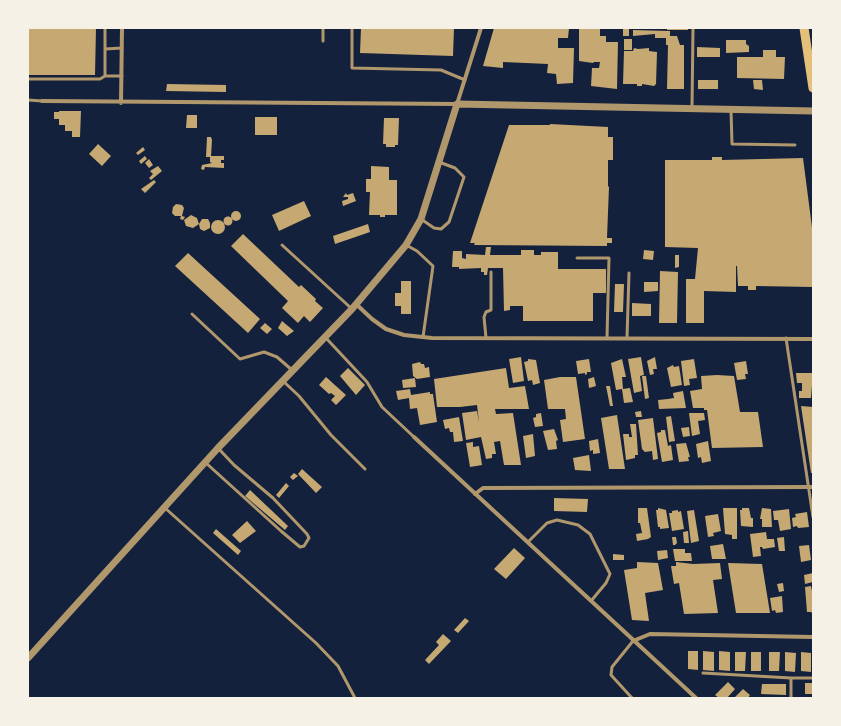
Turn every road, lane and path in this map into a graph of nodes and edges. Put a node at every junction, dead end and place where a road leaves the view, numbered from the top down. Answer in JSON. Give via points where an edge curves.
{"nodes":[{"id":1,"x":105,"y":28,"type":"edge"},
{"id":2,"x":122,"y":28,"type":"edge"},
{"id":3,"x":323,"y":28,"type":"edge"},
{"id":4,"x":352,"y":28,"type":"edge"},
{"id":5,"x":481,"y":28,"type":"edge"},
{"id":6,"x":693,"y":28,"type":"edge"},
{"id":7,"x":804,"y":28,"type":"edge"},
{"id":8,"x":323,"y":40,"type":"dead end"},
{"id":9,"x":122,"y":48,"type":"junction"},
{"id":10,"x":105,"y":49,"type":"junction"},
{"id":11,"x":105,"y":76,"type":"junction"},
{"id":12,"x":122,"y":76,"type":"junction"},
{"id":13,"x":28,"y":79,"type":"edge"},
{"id":14,"x":465,"y":80,"type":"junction"},
{"id":15,"x":813,"y":88,"type":"edge"},
{"id":16,"x":28,"y":100,"type":"edge"},
{"id":17,"x":42,"y":101,"type":"joint"},
{"id":18,"x":121,"y":103,"type":"junction"},
{"id":19,"x":457,"y":104,"type":"junction"},
{"id":20,"x":692,"y":110,"type":"junction"},
{"id":21,"x":731,"y":110,"type":"junction"},
{"id":22,"x":813,"y":111,"type":"edge"},
{"id":23,"x":795,"y":145,"type":"dead end"},
{"id":24,"x":439,"y":162,"type":"junction"},
{"id":25,"x":421,"y":219,"type":"junction"},
{"id":26,"x":282,"y":245,"type":"dead end"},
{"id":27,"x":406,"y":245,"type":"junction"},
{"id":28,"x":577,"y":258,"type":"dead end"},
{"id":29,"x":491,"y":272,"type":"dead end"},
{"id":30,"x":628,"y":273,"type":"dead end"},
{"id":31,"x":354,"y":307,"type":"junction"},
{"id":32,"x":192,"y":314,"type":"dead end"},
{"id":33,"x":324,"y":336,"type":"junction"},
{"id":34,"x":423,"y":337,"type":"junction"},
{"id":35,"x":486,"y":338,"type":"junction"},
{"id":36,"x":607,"y":338,"type":"junction"},
{"id":37,"x":627,"y":338,"type":"junction"},
{"id":38,"x":786,"y":338,"type":"junction"},
{"id":39,"x":813,"y":338,"type":"edge"},
{"id":40,"x":292,"y":370,"type":"junction"},
{"id":41,"x":283,"y":381,"type":"junction"},
{"id":42,"x":414,"y":437,"type":"joint"},
{"id":43,"x":218,"y":448,"type":"junction"},
{"id":44,"x":205,"y":463,"type":"junction"},
{"id":45,"x":365,"y":469,"type":"dead end"},
{"id":46,"x":811,"y":487,"type":"edge"},
{"id":47,"x":475,"y":494,"type":"junction"},
{"id":48,"x":164,"y":507,"type":"junction"},
{"id":49,"x":813,"y":517,"type":"edge"},
{"id":50,"x":528,"y":542,"type":"junction"},
{"id":51,"x":591,"y":601,"type":"junction"},
{"id":52,"x":813,"y":637,"type":"edge"},
{"id":53,"x":633,"y":641,"type":"junction"},
{"id":54,"x":28,"y":658,"type":"edge"},
{"id":55,"x":703,"y":674,"type":"dead end"},
{"id":56,"x":791,"y":678,"type":"junction"},
{"id":57,"x":813,"y":678,"type":"edge"},
{"id":58,"x":355,"y":698,"type":"edge"},
{"id":59,"x":632,"y":698,"type":"edge"},
{"id":60,"x":696,"y":698,"type":"edge"},
{"id":61,"x":791,"y":698,"type":"edge"}],
"edges":[{"from":1,"to":10,"type":"lane"},
{"from":2,"to":9,"type":"street"},
{"from":3,"to":8,"type":"lane"},
{"from":4,"to":14,"type":"lane","via":[[352,68],[441,70]]},
{"from":5,"to":14,"type":"street"},
{"from":6,"to":20,"type":"lane"},
{"from":7,"to":15,"type":"main road"},
{"from":9,"to":10,"type":"lane"},
{"from":9,"to":12,"type":"street"},
{"from":10,"to":11,"type":"lane"},
{"from":11,"to":12,"type":"lane"},
{"from":11,"to":13,"type":"lane","via":[[100,79]]},
{"from":12,"to":18,"type":"street"},
{"from":14,"to":19,"type":"street"},
{"from":16,"to":17,"type":"lane"},
{"from":17,"to":18,"type":"street"},
{"from":18,"to":19,"type":"street"},
{"from":19,"to":20,"type":"street"},
{"from":19,"to":24,"type":"street"},
{"from":20,"to":21,"type":"street"},
{"from":21,"to":22,"type":"street"},
{"from":21,"to":23,"type":"lane","via":[[732,144]]},
{"from":24,"to":25,"type":"street"},
{"from":24,"to":25,"type":"lane","via":[[455,168],[464,177],[449,222],[441,229],[434,228]]},
{"from":25,"to":27,"type":"street"},
{"from":26,"to":31,"type":"lane"},
{"from":27,"to":31,"type":"street"},
{"from":27,"to":34,"type":"lane","via":[[433,266]]},
{"from":28,"to":36,"type":"lane","via":[[609,258]]},
{"from":29,"to":35,"type":"lane","via":[[491,310],[486,312],[484,317]]},
{"from":30,"to":37,"type":"lane"},
{"from":31,"to":33,"type":"street"},
{"from":31,"to":34,"type":"street","via":[[386,329],[404,335]]},
{"from":32,"to":40,"type":"lane","via":[[240,359],[264,352],[277,357]]},
{"from":33,"to":40,"type":"street"},
{"from":33,"to":42,"type":"lane","via":[[367,382],[382,406]]},
{"from":34,"to":35,"type":"street"},
{"from":35,"to":36,"type":"street"},
{"from":36,"to":37,"type":"street"},
{"from":37,"to":38,"type":"street"},
{"from":38,"to":39,"type":"street"},
{"from":38,"to":46,"type":"lane"},
{"from":40,"to":41,"type":"street"},
{"from":41,"to":43,"type":"street"},
{"from":41,"to":45,"type":"lane"},
{"from":42,"to":47,"type":"street"},
{"from":43,"to":44,"type":"street"},
{"from":43,"to":44,"type":"lane","via":[[273,498],[307,534],[309,538],[304,546],[300,547]]},
{"from":44,"to":48,"type":"street"},
{"from":46,"to":47,"type":"street","via":[[483,488]]},
{"from":46,"to":49,"type":"lane"},
{"from":47,"to":50,"type":"street"},
{"from":48,"to":54,"type":"street"},
{"from":48,"to":58,"type":"lane","via":[[316,643],[338,666]]},
{"from":50,"to":51,"type":"street"},
{"from":50,"to":51,"type":"lane","via":[[547,523],[557,520],[578,525],[590,534],[610,574]]},
{"from":51,"to":53,"type":"street"},
{"from":52,"to":53,"type":"street","via":[[650,634]]},
{"from":53,"to":59,"type":"lane","via":[[612,667],[611,675]]},
{"from":53,"to":60,"type":"street"},
{"from":55,"to":56,"type":"lane"},
{"from":56,"to":57,"type":"lane"},
{"from":56,"to":61,"type":"lane"}]}
